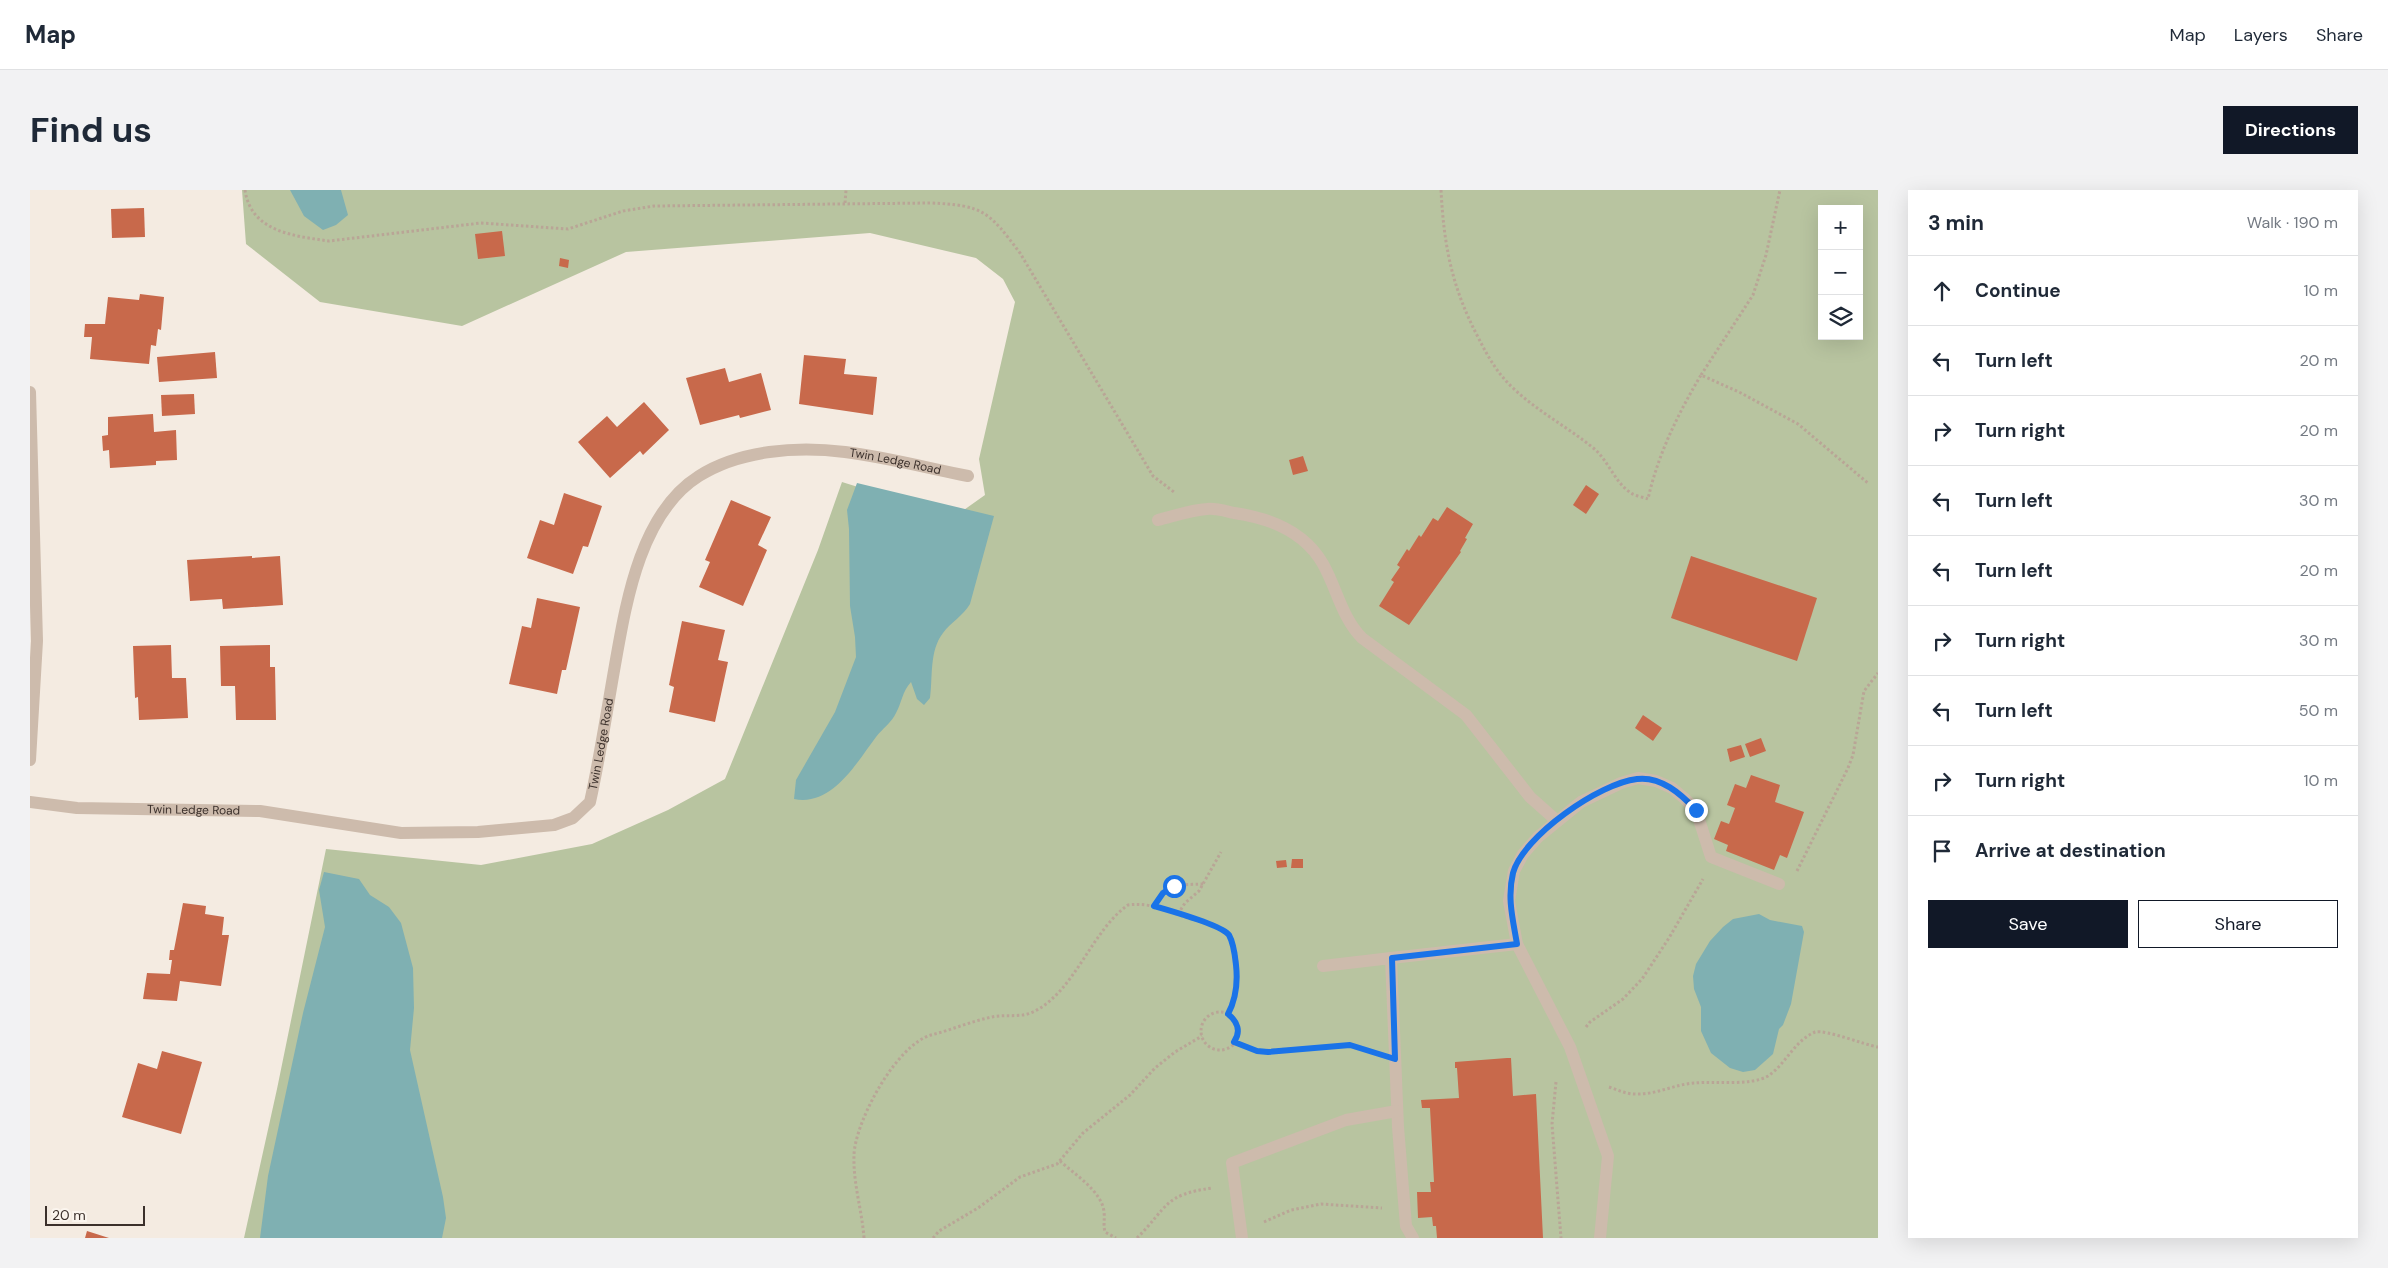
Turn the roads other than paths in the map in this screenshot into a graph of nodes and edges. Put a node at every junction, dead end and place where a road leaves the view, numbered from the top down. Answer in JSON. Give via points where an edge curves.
{"nodes":[{"id":1,"x":30,"y":392,"type":"edge"},
{"id":2,"x":31,"y":448,"type":"edge"},
{"id":3,"x":968,"y":476,"type":"dead end"},
{"id":4,"x":1158,"y":520,"type":"dead end"},
{"id":5,"x":30,"y":760,"type":"edge"},
{"id":6,"x":30,"y":802,"type":"edge"},
{"id":7,"x":1557,"y":821,"type":"junction"},
{"id":8,"x":1779,"y":884,"type":"road end"},
{"id":9,"x":1517,"y":944,"type":"junction"},
{"id":10,"x":1392,"y":958,"type":"junction"},
{"id":11,"x":1323,"y":966,"type":"dead end"},
{"id":12,"x":1397,"y":1111,"type":"junction"},
{"id":13,"x":1241,"y":1234,"type":"edge"},
{"id":14,"x":1413,"y":1238,"type":"edge"},
{"id":15,"x":1600,"y":1238,"type":"edge"}],
"edges":[{"from":1,"to":2,"type":"street"},
{"from":2,"to":5,"type":"street","via":[[37,640]]},
{"from":3,"to":6,"type":"street","name":"Twin Ledge Road","via":[[846,452],[813,450],[752,455],[726,462],[697,477],[676,496],[658,521],[646,542],[629,590],[590,802],[573,818],[554,825],[478,832],[401,833],[260,811],[77,808]]},
{"from":4,"to":7,"type":"street","via":[[1207,509],[1253,515],[1278,523],[1300,537],[1322,562],[1350,626],[1466,715],[1530,797]]},
{"from":7,"to":8,"type":"street","via":[[1581,802],[1620,783],[1638,778],[1656,781],[1672,788],[1696,810],[1712,857]]},
{"from":7,"to":9,"type":"street","via":[[1523,854],[1514,871],[1509,901]]},
{"from":9,"to":10,"type":"street"},
{"from":9,"to":15,"type":"street","via":[[1570,1047],[1608,1156]]},
{"from":10,"to":11,"type":"street"},
{"from":10,"to":12,"type":"street"},
{"from":12,"to":13,"type":"street","via":[[1346,1120],[1232,1163]]},
{"from":12,"to":14,"type":"street","via":[[1406,1226]]}]}
